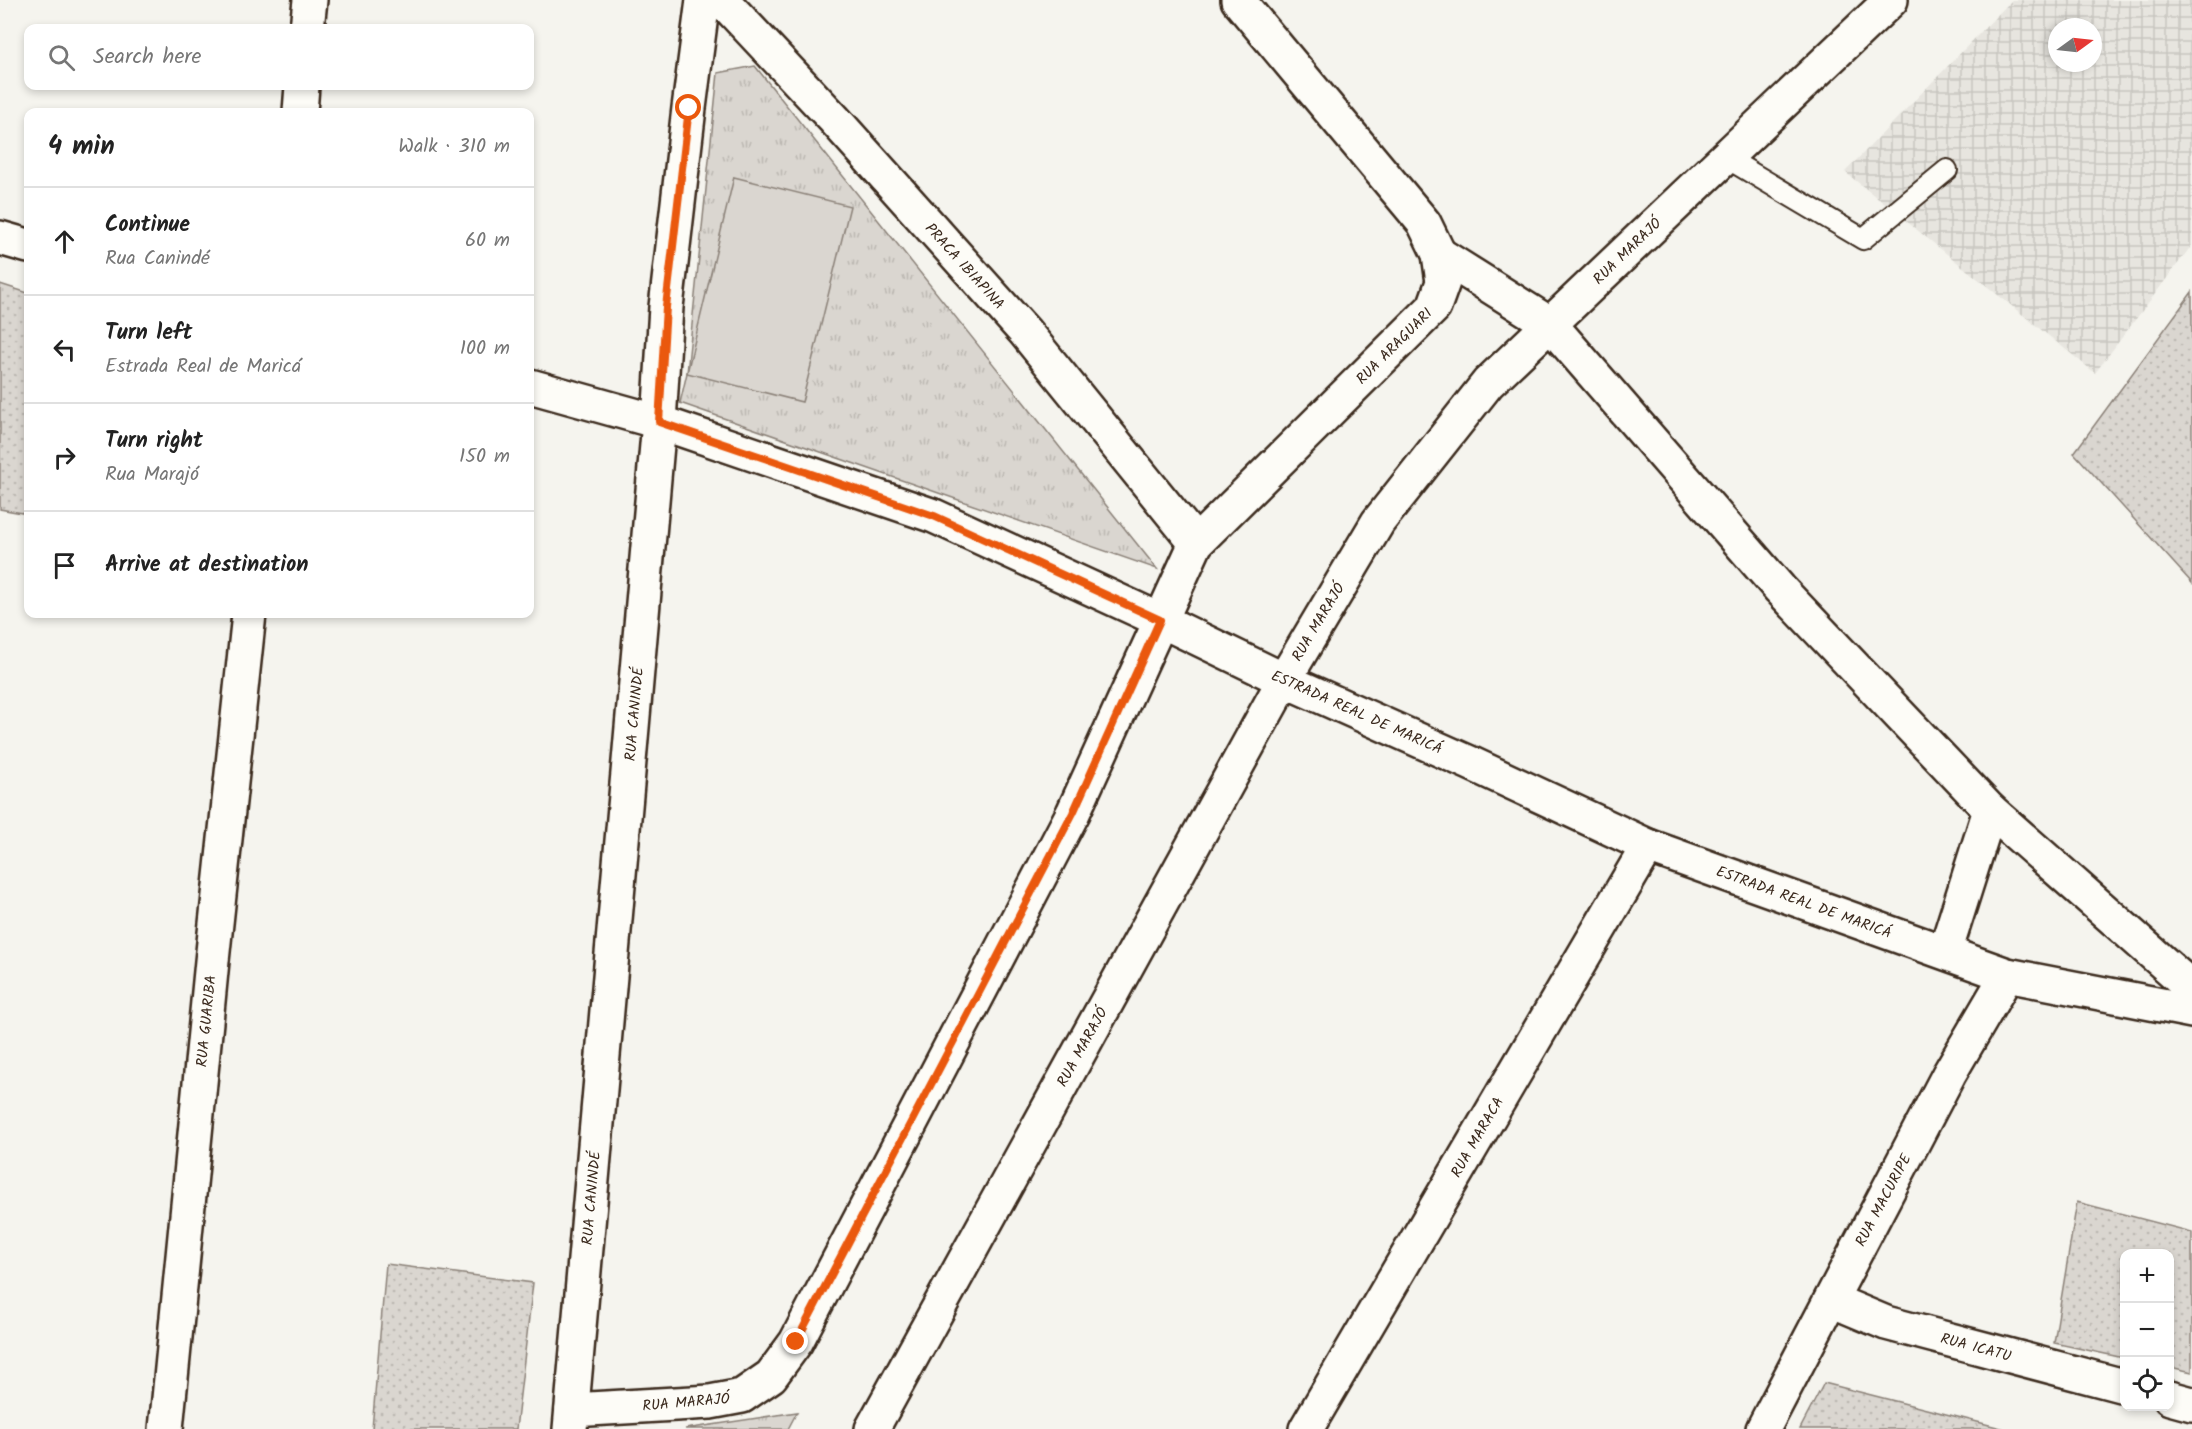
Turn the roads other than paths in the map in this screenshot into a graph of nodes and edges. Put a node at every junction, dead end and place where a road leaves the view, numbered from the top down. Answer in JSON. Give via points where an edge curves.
{"nodes":[{"id":1,"x":310,"y":0,"type":"edge"},
{"id":2,"x":703,"y":0,"type":"edge"},
{"id":3,"x":722,"y":0,"type":"edge"},
{"id":4,"x":1238,"y":0,"type":"edge"},
{"id":5,"x":1891,"y":0,"type":"edge"},
{"id":6,"x":307,"y":24,"type":"edge"},
{"id":7,"x":302,"y":90,"type":"edge"},
{"id":8,"x":300,"y":108,"type":"edge"},
{"id":9,"x":1725,"y":157,"type":"junction"},
{"id":10,"x":1947,"y":170,"type":"dead end"},
{"id":11,"x":0,"y":238,"type":"edge"},
{"id":12,"x":24,"y":245,"type":"edge"},
{"id":13,"x":1439,"y":254,"type":"junction"},
{"id":14,"x":1550,"y":324,"type":"junction"},
{"id":15,"x":534,"y":387,"type":"edge"},
{"id":16,"x":659,"y":422,"type":"junction"},
{"id":17,"x":1196,"y":543,"type":"junction"},
{"id":18,"x":249,"y":618,"type":"edge"},
{"id":19,"x":1160,"y":620,"type":"junction"},
{"id":20,"x":1284,"y":680,"type":"junction"},
{"id":21,"x":1990,"y":810,"type":"junction"},
{"id":22,"x":1647,"y":846,"type":"junction"},
{"id":23,"x":1944,"y":952,"type":"junction"},
{"id":24,"x":2007,"y":975,"type":"junction"},
{"id":25,"x":2192,"y":988,"type":"edge"},
{"id":26,"x":2192,"y":1011,"type":"edge"},
{"id":27,"x":1831,"y":1300,"type":"junction"},
{"id":28,"x":2120,"y":1385,"type":"edge"},
{"id":29,"x":2174,"y":1399,"type":"edge"},
{"id":30,"x":2192,"y":1404,"type":"edge"},
{"id":31,"x":571,"y":1419,"type":"edge"},
{"id":32,"x":166,"y":1429,"type":"edge"},
{"id":33,"x":873,"y":1429,"type":"edge"},
{"id":34,"x":1306,"y":1429,"type":"edge"},
{"id":35,"x":1763,"y":1429,"type":"edge"}],
"edges":[{"from":1,"to":6,"type":"street"},
{"from":2,"to":16,"type":"street","name":"RUA CANINDÉ","via":[[668,295]]},
{"from":3,"to":17,"type":"street","name":"PRACA IBIAPINA","via":[[1025,332]]},
{"from":4,"to":13,"type":"street","name":"RUA ARAGUARI","via":[[1424,223]]},
{"from":5,"to":9,"type":"street","name":"RUA MARAJÓ"},
{"from":7,"to":8,"type":"street"},
{"from":9,"to":10,"type":"lane","via":[[1863,239]]},
{"from":9,"to":14,"type":"street","name":"RUA MARAJÓ"},
{"from":11,"to":12,"type":"street"},
{"from":13,"to":14,"type":"street"},
{"from":13,"to":17,"type":"street","name":"RUA ARAGUARI","via":[[1443,282],[1434,307]]},
{"from":14,"to":20,"type":"street","name":"RUA MARAJÓ","via":[[1488,383],[1378,522]]},
{"from":14,"to":21,"type":"street","via":[[1780,589]]},
{"from":15,"to":16,"type":"street","name":"ESTRADA REAL DE MARICÁ"},
{"from":16,"to":19,"type":"street","name":"ESTRADA REAL DE MARICÁ","via":[[934,516]]},
{"from":16,"to":31,"type":"street","name":"RUA CANINDÉ"},
{"from":17,"to":19,"type":"street","name":"RUA ARAGUARI"},
{"from":18,"to":32,"type":"street","name":"RUA GUARIBA"},
{"from":19,"to":20,"type":"street","name":"ESTRADA REAL DE MARICÁ"},
{"from":19,"to":31,"type":"street","name":"RUA MARAJÓ","via":[[1073,813],[796,1342],[771,1376],[742,1396]]},
{"from":20,"to":22,"type":"street","name":"ESTRADA REAL DE MARICÁ"},
{"from":20,"to":33,"type":"street","name":"RUA MARAJÓ"},
{"from":21,"to":23,"type":"street"},
{"from":21,"to":25,"type":"street"},
{"from":22,"to":23,"type":"street","name":"ESTRADA REAL DE MARICÁ"},
{"from":22,"to":34,"type":"street","name":"RUA MARACA"},
{"from":23,"to":24,"type":"street","name":"ESTRADA REAL DE MARICÁ"},
{"from":24,"to":26,"type":"street","name":"ESTRADA REAL DE MARICÁ"},
{"from":24,"to":27,"type":"street","name":"RUA MACURIPE","via":[[1949,1074]]},
{"from":27,"to":28,"type":"street","name":"RUA ICATU","via":[[1886,1323]]},
{"from":27,"to":35,"type":"street","name":"RUA MACURIPE"},
{"from":29,"to":30,"type":"street"}]}
